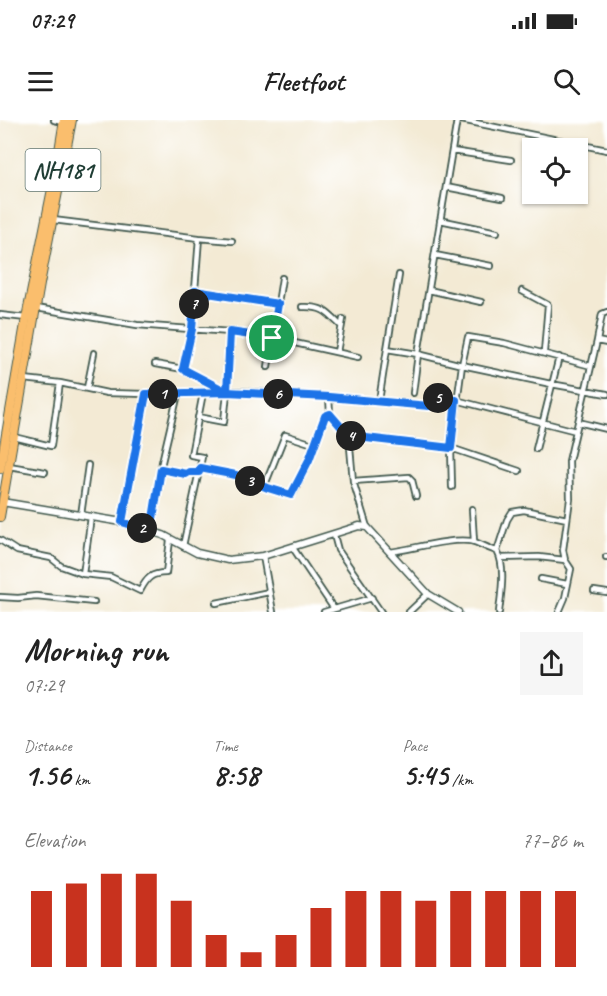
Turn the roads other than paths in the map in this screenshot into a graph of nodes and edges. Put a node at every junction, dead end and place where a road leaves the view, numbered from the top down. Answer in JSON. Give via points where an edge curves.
{"nodes":[{"id":1,"x":54,"y":120,"type":"edge"},
{"id":2,"x":459,"y":120,"type":"edge"},
{"id":3,"x":66,"y":121,"type":"edge"},
{"id":4,"x":607,"y":150,"type":"edge"},
{"id":5,"x":452,"y":151,"type":"junction"},
{"id":6,"x":511,"y":160,"type":"dead end"},
{"id":7,"x":446,"y":188,"type":"junction"},
{"id":8,"x":502,"y":198,"type":"dead end"},
{"id":9,"x":53,"y":220,"type":"junction"},
{"id":10,"x":440,"y":220,"type":"junction"},
{"id":11,"x":497,"y":232,"type":"dead end"},
{"id":12,"x":199,"y":238,"type":"junction"},
{"id":13,"x":232,"y":241,"type":"dead end"},
{"id":14,"x":435,"y":255,"type":"junction"},
{"id":15,"x":491,"y":267,"type":"dead end"},
{"id":16,"x":399,"y":275,"type":"dead end"},
{"id":17,"x":282,"y":278,"type":"dead end"},
{"id":18,"x":429,"y":290,"type":"junction"},
{"id":19,"x":195,"y":291,"type":"junction"},
{"id":20,"x":522,"y":291,"type":"dead end"},
{"id":21,"x":481,"y":302,"type":"dead end"},
{"id":22,"x":278,"y":304,"type":"junction"},
{"id":23,"x":302,"y":307,"type":"dead end"},
{"id":24,"x":36,"y":308,"type":"junction"},
{"id":25,"x":607,"y":312,"type":"edge"},
{"id":26,"x":0,"y":315,"type":"edge"},
{"id":27,"x":26,"y":318,"type":"junction"},
{"id":28,"x":343,"y":319,"type":"dead end"},
{"id":29,"x":341,"y":326,"type":"junction"},
{"id":30,"x":192,"y":329,"type":"junction"},
{"id":31,"x":230,"y":332,"type":"junction"},
{"id":32,"x":27,"y":334,"type":"junction"},
{"id":33,"x":272,"y":338,"type":"junction"},
{"id":34,"x":597,"y":341,"type":"junction"},
{"id":35,"x":607,"y":343,"type":"edge"},
{"id":36,"x":387,"y":348,"type":"junction"},
{"id":37,"x":337,"y":352,"type":"junction"},
{"id":38,"x":544,"y":352,"type":"junction"},
{"id":39,"x":94,"y":353,"type":"dead end"},
{"id":40,"x":418,"y":354,"type":"junction"},
{"id":41,"x":358,"y":357,"type":"dead end"},
{"id":42,"x":559,"y":357,"type":"junction"},
{"id":43,"x":155,"y":364,"type":"dead end"},
{"id":44,"x":462,"y":365,"type":"junction"},
{"id":45,"x":591,"y":366,"type":"junction"},
{"id":46,"x":268,"y":367,"type":"dead end"},
{"id":47,"x":183,"y":369,"type":"junction"},
{"id":48,"x":24,"y":378,"type":"junction"},
{"id":49,"x":60,"y":383,"type":"junction"},
{"id":50,"x":551,"y":384,"type":"junction"},
{"id":51,"x":87,"y":388,"type":"junction"},
{"id":52,"x":586,"y":390,"type":"junction"},
{"id":53,"x":227,"y":392,"type":"junction"},
{"id":54,"x":203,"y":393,"type":"junction"},
{"id":55,"x":413,"y":393,"type":"dead end"},
{"id":56,"x":607,"y":393,"type":"edge"},
{"id":57,"x":146,"y":394,"type":"junction"},
{"id":58,"x":178,"y":394,"type":"junction"},
{"id":59,"x":329,"y":397,"type":"junction"},
{"id":60,"x":456,"y":400,"type":"junction"},
{"id":61,"x":379,"y":401,"type":"junction"},
{"id":62,"x":330,"y":414,"type":"junction"},
{"id":63,"x":198,"y":417,"type":"junction"},
{"id":64,"x":542,"y":422,"type":"junction"},
{"id":65,"x":578,"y":422,"type":"junction"},
{"id":66,"x":607,"y":429,"type":"edge"},
{"id":67,"x":576,"y":431,"type":"junction"},
{"id":68,"x":349,"y":436,"type":"junction"},
{"id":69,"x":14,"y":437,"type":"junction"},
{"id":70,"x":313,"y":444,"type":"junction"},
{"id":71,"x":451,"y":448,"type":"junction"},
{"id":72,"x":536,"y":449,"type":"dead end"},
{"id":73,"x":88,"y":465,"type":"dead end"},
{"id":74,"x":9,"y":466,"type":"junction"},
{"id":75,"x":0,"y":469,"type":"edge"},
{"id":76,"x":161,"y":469,"type":"junction"},
{"id":77,"x":199,"y":470,"type":"junction"},
{"id":78,"x":519,"y":471,"type":"dead end"},
{"id":79,"x":45,"y":472,"type":"dead end"},
{"id":80,"x":353,"y":481,"type":"junction"},
{"id":81,"x":263,"y":486,"type":"junction"},
{"id":82,"x":452,"y":486,"type":"dead end"},
{"id":83,"x":416,"y":496,"type":"dead end"},
{"id":84,"x":2,"y":502,"type":"junction"},
{"id":85,"x":472,"y":509,"type":"dead end"},
{"id":86,"x":81,"y":515,"type":"junction"},
{"id":87,"x":0,"y":517,"type":"edge"},
{"id":88,"x":91,"y":517,"type":"junction"},
{"id":89,"x":567,"y":519,"type":"junction"},
{"id":90,"x":122,"y":522,"type":"junction"},
{"id":91,"x":367,"y":527,"type":"junction"},
{"id":92,"x":151,"y":531,"type":"junction"},
{"id":93,"x":334,"y":535,"type":"junction"},
{"id":94,"x":0,"y":540,"type":"edge"},
{"id":95,"x":170,"y":540,"type":"junction"},
{"id":96,"x":474,"y":541,"type":"junction"},
{"id":97,"x":183,"y":546,"type":"junction"},
{"id":98,"x":293,"y":548,"type":"junction"},
{"id":99,"x":497,"y":551,"type":"junction"},
{"id":100,"x":390,"y":552,"type":"junction"},
{"id":101,"x":263,"y":556,"type":"junction"},
{"id":102,"x":501,"y":558,"type":"junction"},
{"id":103,"x":565,"y":560,"type":"junction"},
{"id":104,"x":83,"y":574,"type":"junction"},
{"id":105,"x":541,"y":579,"type":"dead end"},
{"id":106,"x":567,"y":584,"type":"junction"},
{"id":107,"x":594,"y":591,"type":"dead end"},
{"id":108,"x":269,"y":592,"type":"junction"},
{"id":109,"x":607,"y":593,"type":"edge"},
{"id":110,"x":428,"y":594,"type":"junction"},
{"id":111,"x":0,"y":597,"type":"edge"},
{"id":112,"x":372,"y":598,"type":"junction"},
{"id":113,"x":94,"y":602,"type":"dead end"},
{"id":114,"x":216,"y":603,"type":"dead end"},
{"id":115,"x":334,"y":609,"type":"junction"},
{"id":116,"x":273,"y":612,"type":"edge"},
{"id":117,"x":324,"y":612,"type":"edge"},
{"id":118,"x":381,"y":612,"type":"edge"},
{"id":119,"x":409,"y":612,"type":"edge"},
{"id":120,"x":458,"y":612,"type":"edge"},
{"id":121,"x":499,"y":612,"type":"edge"},
{"id":122,"x":559,"y":612,"type":"edge"}],
"edges":[{"from":1,"to":3,"type":"street"},
{"from":2,"to":4,"type":"street"},
{"from":2,"to":5,"type":"street"},
{"from":3,"to":9,"type":"highway","number":"NH181"},
{"from":3,"to":27,"type":"highway","number":"NH181"},
{"from":5,"to":6,"type":"street"},
{"from":5,"to":7,"type":"street"},
{"from":7,"to":8,"type":"street"},
{"from":7,"to":10,"type":"street"},
{"from":9,"to":12,"type":"street"},
{"from":9,"to":24,"type":"highway","number":"NH181"},
{"from":10,"to":11,"type":"street"},
{"from":10,"to":14,"type":"street"},
{"from":12,"to":13,"type":"street"},
{"from":12,"to":19,"type":"street"},
{"from":14,"to":15,"type":"street"},
{"from":14,"to":18,"type":"street"},
{"from":16,"to":36,"type":"street"},
{"from":17,"to":22,"type":"street"},
{"from":18,"to":21,"type":"street"},
{"from":18,"to":40,"type":"street"},
{"from":19,"to":22,"type":"street"},
{"from":19,"to":30,"type":"street"},
{"from":20,"to":38,"type":"street","via":[[548,304]]},
{"from":22,"to":33,"type":"street"},
{"from":23,"to":29,"type":"street","via":[[316,306]]},
{"from":24,"to":30,"type":"street","via":[[137,325]]},
{"from":24,"to":32,"type":"highway","number":"NH181"},
{"from":25,"to":34,"type":"street","via":[[602,314]]},
{"from":26,"to":27,"type":"street"},
{"from":27,"to":32,"type":"highway","number":"NH181"},
{"from":28,"to":29,"type":"street"},
{"from":29,"to":37,"type":"street"},
{"from":30,"to":31,"type":"street"},
{"from":30,"to":47,"type":"street"},
{"from":31,"to":33,"type":"street"},
{"from":31,"to":53,"type":"street"},
{"from":32,"to":48,"type":"highway","number":"NH181"},
{"from":32,"to":75,"type":"highway","number":"NH181"},
{"from":33,"to":37,"type":"street"},
{"from":33,"to":46,"type":"street"},
{"from":34,"to":35,"type":"street"},
{"from":34,"to":45,"type":"street"},
{"from":36,"to":40,"type":"street"},
{"from":36,"to":61,"type":"street"},
{"from":37,"to":41,"type":"street"},
{"from":38,"to":42,"type":"street"},
{"from":38,"to":44,"type":"street","via":[[468,337]]},
{"from":39,"to":51,"type":"street"},
{"from":40,"to":44,"type":"street"},
{"from":40,"to":55,"type":"street"},
{"from":42,"to":45,"type":"street"},
{"from":42,"to":50,"type":"street"},
{"from":43,"to":47,"type":"street"},
{"from":44,"to":50,"type":"street"},
{"from":44,"to":60,"type":"street"},
{"from":45,"to":52,"type":"street"},
{"from":47,"to":53,"type":"street"},
{"from":48,"to":49,"type":"street"},
{"from":48,"to":69,"type":"highway","number":"NH181"},
{"from":49,"to":51,"type":"street"},
{"from":49,"to":69,"type":"street","via":[[51,446]]},
{"from":50,"to":52,"type":"street"},
{"from":50,"to":64,"type":"street"},
{"from":51,"to":57,"type":"street"},
{"from":52,"to":56,"type":"street"},
{"from":52,"to":65,"type":"street"},
{"from":53,"to":54,"type":"street"},
{"from":53,"to":59,"type":"street"},
{"from":53,"to":63,"type":"street","via":[[224,423]]},
{"from":54,"to":58,"type":"street"},
{"from":54,"to":63,"type":"street"},
{"from":57,"to":58,"type":"street"},
{"from":57,"to":90,"type":"street"},
{"from":58,"to":76,"type":"street"},
{"from":59,"to":61,"type":"street"},
{"from":59,"to":62,"type":"street"},
{"from":60,"to":61,"type":"street","via":[[431,397],[429,406]]},
{"from":60,"to":64,"type":"street"},
{"from":60,"to":71,"type":"street"},
{"from":62,"to":68,"type":"street"},
{"from":62,"to":70,"type":"street","via":[[325,416]]},
{"from":63,"to":77,"type":"street","via":[[191,455],[202,457]]},
{"from":64,"to":67,"type":"street"},
{"from":64,"to":72,"type":"street"},
{"from":65,"to":66,"type":"street"},
{"from":65,"to":67,"type":"street"},
{"from":67,"to":89,"type":"street","via":[[569,461]]},
{"from":68,"to":71,"type":"street"},
{"from":68,"to":80,"type":"street"},
{"from":69,"to":74,"type":"highway","number":"NH181"},
{"from":70,"to":81,"type":"street","via":[[291,495]]},
{"from":70,"to":81,"type":"street","via":[[285,435]]},
{"from":71,"to":78,"type":"street"},
{"from":71,"to":82,"type":"street"},
{"from":73,"to":86,"type":"street"},
{"from":74,"to":79,"type":"street"},
{"from":74,"to":84,"type":"highway","number":"NH181"},
{"from":76,"to":77,"type":"street","via":[[186,474]]},
{"from":76,"to":92,"type":"street"},
{"from":77,"to":81,"type":"street","via":[[236,475]]},
{"from":77,"to":97,"type":"street"},
{"from":80,"to":83,"type":"street","via":[[409,477]]},
{"from":80,"to":91,"type":"street"},
{"from":84,"to":86,"type":"street"},
{"from":84,"to":87,"type":"highway","number":"NH181"},
{"from":85,"to":96,"type":"street"},
{"from":86,"to":88,"type":"street"},
{"from":88,"to":90,"type":"street"},
{"from":88,"to":104,"type":"street"},
{"from":89,"to":99,"type":"street","via":[[524,510],[512,512]]},
{"from":89,"to":103,"type":"street"},
{"from":90,"to":92,"type":"street"},
{"from":91,"to":93,"type":"street"},
{"from":91,"to":100,"type":"street"},
{"from":92,"to":95,"type":"street"},
{"from":93,"to":98,"type":"street"},
{"from":93,"to":112,"type":"street","via":[[338,549]]},
{"from":94,"to":104,"type":"street","via":[[16,551],[51,558]]},
{"from":95,"to":97,"type":"street"},
{"from":95,"to":104,"type":"street","via":[[166,573],[148,577],[140,591],[111,577]]},
{"from":96,"to":99,"type":"street"},
{"from":96,"to":100,"type":"street"},
{"from":97,"to":101,"type":"street","via":[[221,559]]},
{"from":98,"to":101,"type":"street"},
{"from":98,"to":115,"type":"street"},
{"from":99,"to":102,"type":"street"},
{"from":100,"to":110,"type":"street"},
{"from":101,"to":108,"type":"street"},
{"from":102,"to":103,"type":"street"},
{"from":102,"to":121,"type":"street"},
{"from":103,"to":106,"type":"street","via":[[571,569]]},
{"from":105,"to":106,"type":"street"},
{"from":106,"to":122,"type":"street"},
{"from":107,"to":109,"type":"street"},
{"from":108,"to":114,"type":"street"},
{"from":108,"to":116,"type":"street"},
{"from":110,"to":119,"type":"street"},
{"from":110,"to":120,"type":"street"},
{"from":111,"to":113,"type":"street"},
{"from":112,"to":115,"type":"street"},
{"from":112,"to":118,"type":"street"},
{"from":115,"to":117,"type":"street"}]}
